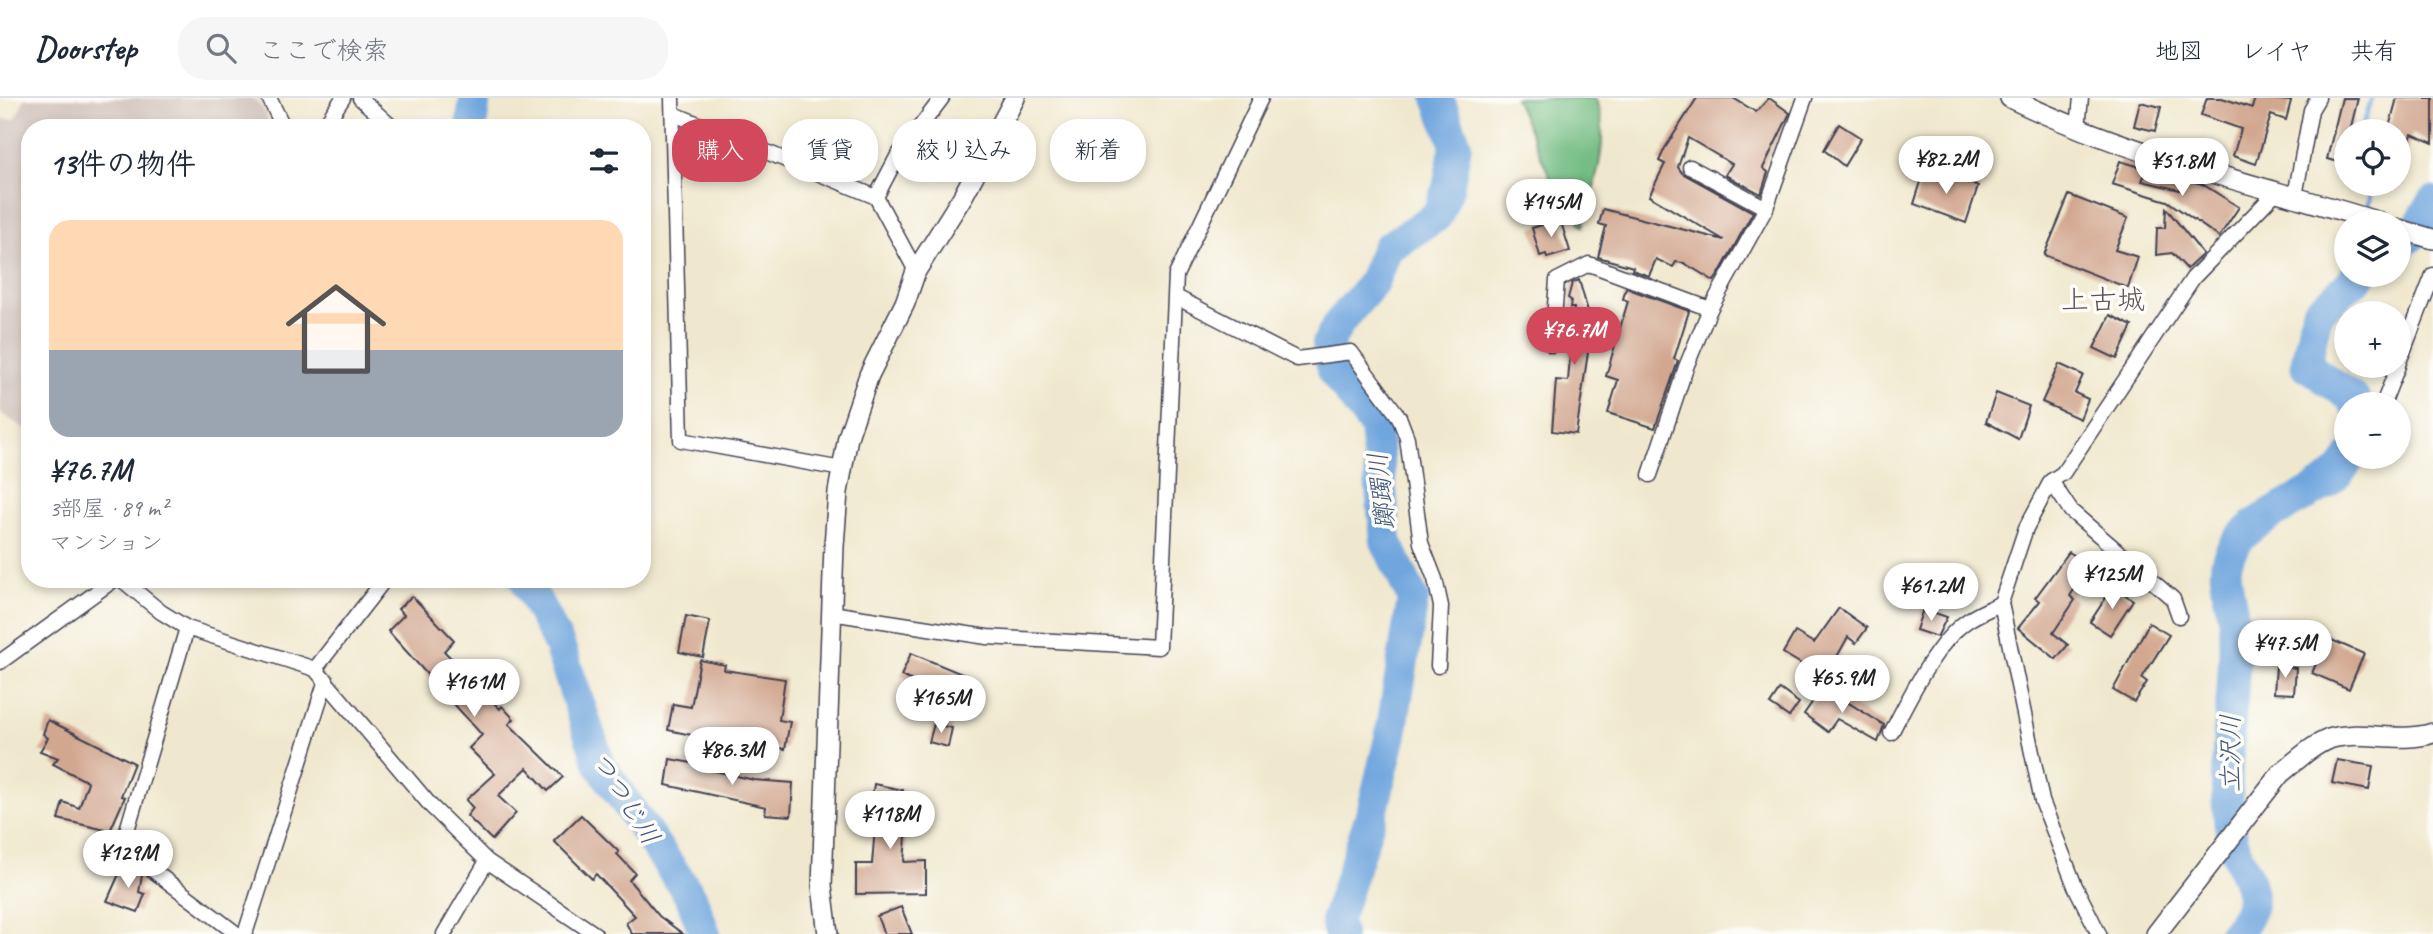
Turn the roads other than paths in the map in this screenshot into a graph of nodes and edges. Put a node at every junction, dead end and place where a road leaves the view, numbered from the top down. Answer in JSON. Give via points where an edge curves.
{"nodes":[{"id":1,"x":269,"y":98,"type":"edge"},
{"id":2,"x":343,"y":98,"type":"edge"},
{"id":3,"x":360,"y":98,"type":"edge"},
{"id":4,"x":672,"y":98,"type":"edge"},
{"id":5,"x":942,"y":98,"type":"edge"},
{"id":6,"x":1015,"y":98,"type":"edge"},
{"id":7,"x":1261,"y":98,"type":"edge"},
{"id":8,"x":1805,"y":98,"type":"edge"},
{"id":9,"x":2010,"y":98,"type":"edge"},
{"id":10,"x":2081,"y":98,"type":"edge"},
{"id":11,"x":2318,"y":98,"type":"edge"},
{"id":12,"x":674,"y":114,"type":"junction"},
{"id":13,"x":280,"y":119,"type":"edge"},
{"id":14,"x":329,"y":119,"type":"edge"},
{"id":15,"x":383,"y":119,"type":"edge"},
{"id":16,"x":2078,"y":127,"type":"junction"},
{"id":17,"x":1690,"y":167,"type":"dead end"},
{"id":18,"x":2286,"y":193,"type":"junction"},
{"id":19,"x":876,"y":197,"type":"junction"},
{"id":20,"x":1766,"y":208,"type":"junction"},
{"id":21,"x":2341,"y":210,"type":"edge"},
{"id":22,"x":2411,"y":233,"type":"edge"},
{"id":23,"x":2433,"y":239,"type":"edge"},
{"id":24,"x":916,"y":271,"type":"junction"},
{"id":25,"x":2433,"y":275,"type":"edge"},
{"id":26,"x":1175,"y":298,"type":"junction"},
{"id":27,"x":1710,"y":309,"type":"junction"},
{"id":28,"x":2411,"y":333,"type":"edge"},
{"id":29,"x":1552,"y":345,"type":"dead end"},
{"id":30,"x":842,"y":469,"type":"junction"},
{"id":31,"x":1650,"y":475,"type":"dead end"},
{"id":32,"x":2051,"y":481,"type":"junction"},
{"id":33,"x":103,"y":588,"type":"edge"},
{"id":34,"x":132,"y":588,"type":"edge"},
{"id":35,"x":379,"y":588,"type":"edge"},
{"id":36,"x":2001,"y":603,"type":"junction"},
{"id":37,"x":831,"y":613,"type":"junction"},
{"id":38,"x":2179,"y":616,"type":"dead end"},
{"id":39,"x":187,"y":628,"type":"junction"},
{"id":40,"x":0,"y":662,"type":"edge"},
{"id":41,"x":1438,"y":666,"type":"dead end"},
{"id":42,"x":321,"y":674,"type":"junction"},
{"id":43,"x":1891,"y":733,"type":"dead end"},
{"id":44,"x":2433,"y":733,"type":"edge"},
{"id":45,"x":487,"y":861,"type":"junction"},
{"id":46,"x":237,"y":934,"type":"edge"},
{"id":47,"x":245,"y":934,"type":"edge"},
{"id":48,"x":444,"y":934,"type":"edge"},
{"id":49,"x":595,"y":934,"type":"edge"},
{"id":50,"x":828,"y":934,"type":"edge"},
{"id":51,"x":2099,"y":934,"type":"edge"},
{"id":52,"x":2156,"y":934,"type":"edge"}],
"edges":[{"from":1,"to":13,"type":"street"},
{"from":2,"to":14,"type":"street"},
{"from":3,"to":15,"type":"street"},
{"from":4,"to":12,"type":"street"},
{"from":5,"to":19,"type":"street","via":[[897,156]]},
{"from":6,"to":24,"type":"main road","via":[[963,196]]},
{"from":7,"to":26,"type":"street","via":[[1176,275]]},
{"from":8,"to":20,"type":"street"},
{"from":9,"to":16,"type":"main road"},
{"from":10,"to":16,"type":"street"},
{"from":11,"to":18,"type":"street"},
{"from":12,"to":19,"type":"street"},
{"from":12,"to":30,"type":"street","via":[[681,440]]},
{"from":16,"to":18,"type":"main road"},
{"from":17,"to":20,"type":"street"},
{"from":18,"to":21,"type":"main road"},
{"from":18,"to":32,"type":"street","via":[[2193,278],[2063,473]]},
{"from":19,"to":24,"type":"street"},
{"from":20,"to":27,"type":"street"},
{"from":22,"to":23,"type":"main road"},
{"from":24,"to":30,"type":"main road","via":[[869,375]]},
{"from":25,"to":28,"type":"street"},
{"from":26,"to":37,"type":"street","via":[[1159,647],[987,637]]},
{"from":26,"to":41,"type":"street","via":[[1297,359],[1350,352],[1399,416],[1407,438],[1421,543],[1441,606]]},
{"from":27,"to":29,"type":"street","via":[[1589,264],[1557,280]]},
{"from":27,"to":31,"type":"street"},
{"from":30,"to":37,"type":"main road"},
{"from":32,"to":36,"type":"street","via":[[2026,528]]},
{"from":32,"to":38,"type":"street","via":[[2071,512],[2173,599]]},
{"from":33,"to":40,"type":"street"},
{"from":34,"to":39,"type":"street"},
{"from":35,"to":42,"type":"street"},
{"from":36,"to":43,"type":"street","via":[[1965,622],[1942,648]]},
{"from":36,"to":51,"type":"street","via":[[2042,801]]},
{"from":37,"to":50,"type":"main road","via":[[822,886]]},
{"from":39,"to":42,"type":"street"},
{"from":39,"to":46,"type":"street","via":[[122,847]]},
{"from":42,"to":45,"type":"street","via":[[422,797]]},
{"from":42,"to":47,"type":"street"},
{"from":44,"to":52,"type":"main road","via":[[2417,738],[2331,738],[2306,753],[2280,774]]},
{"from":45,"to":48,"type":"street"},
{"from":45,"to":49,"type":"street"}]}
